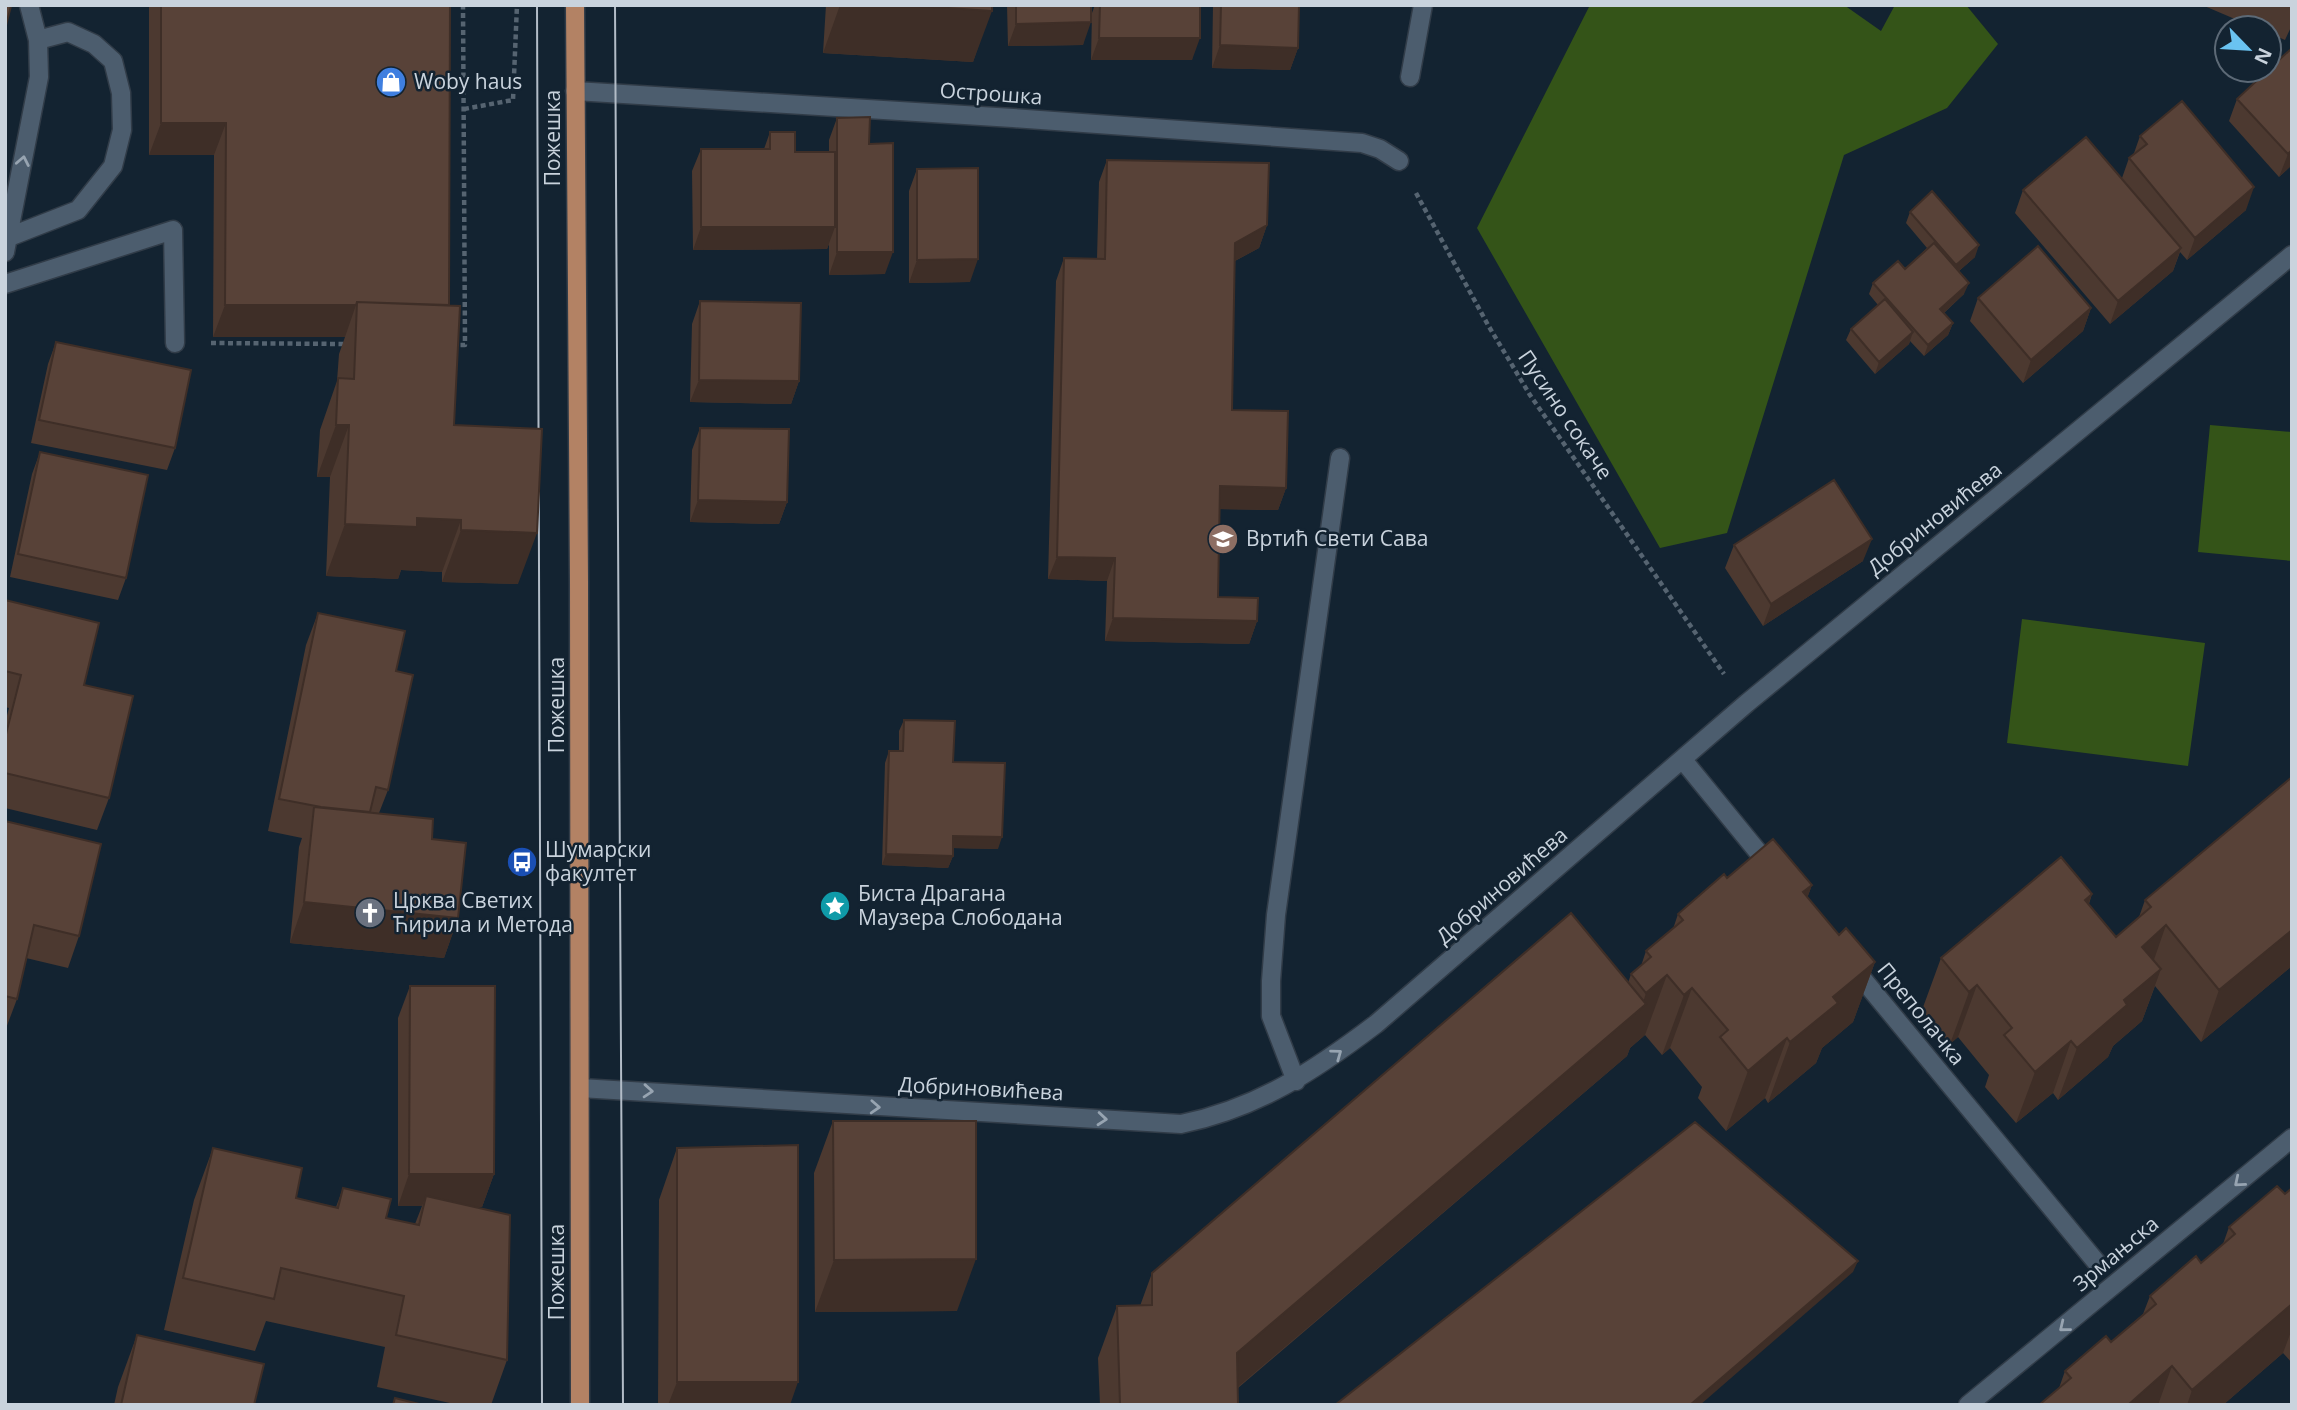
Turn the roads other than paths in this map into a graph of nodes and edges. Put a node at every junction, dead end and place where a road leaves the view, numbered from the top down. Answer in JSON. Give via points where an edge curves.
{"nodes":[{"id":1,"x":29,"y":5,"type":"edge"},
{"id":2,"x":575,"y":5,"type":"edge"},
{"id":3,"x":1423,"y":5,"type":"edge"},
{"id":4,"x":38,"y":40,"type":"junction"},
{"id":5,"x":1410,"y":77,"type":"dead end"},
{"id":6,"x":575,"y":92,"type":"junction"},
{"id":7,"x":1399,"y":161,"type":"road end"},
{"id":8,"x":7,"y":244,"type":"edge"},
{"id":9,"x":2292,"y":255,"type":"edge"},
{"id":10,"x":5,"y":284,"type":"edge"},
{"id":11,"x":174,"y":342,"type":"road end"},
{"id":12,"x":1340,"y":458,"type":"dead end"},
{"id":13,"x":1683,"y":760,"type":"junction"},
{"id":14,"x":1780,"y":878,"type":"edge"},
{"id":15,"x":1841,"y":953,"type":"edge"},
{"id":16,"x":1296,"y":1081,"type":"junction"},
{"id":17,"x":580,"y":1088,"type":"junction"},
{"id":18,"x":2292,"y":1138,"type":"edge"},
{"id":19,"x":2097,"y":1264,"type":"dead end"},
{"id":20,"x":580,"y":1405,"type":"edge"},
{"id":21,"x":1968,"y":1405,"type":"edge"}],
"edges":[{"from":1,"to":4,"type":"street"},
{"from":2,"to":6,"type":"main road","name":"Пожешка"},
{"from":3,"to":5,"type":"street"},
{"from":8,"to":4,"type":"street","one_way":true,"via":[[39,77]]},
{"from":4,"to":8,"type":"street","via":[[68,32],[94,44],[113,61],[121,93],[122,130],[113,166],[78,210]]},
{"from":6,"to":7,"type":"street","name":"Острошка","via":[[1362,143]]},
{"from":6,"to":17,"type":"main road","name":"Пожешка"},
{"from":9,"to":13,"type":"street","name":"Добриновићева"},
{"from":10,"to":11,"type":"street","via":[[173,230]]},
{"from":12,"to":16,"type":"street","via":[[1276,915],[1271,981],[1271,1016]]},
{"from":13,"to":14,"type":"street"},
{"from":16,"to":13,"type":"street","name":"Добриновићева","one_way":true,"via":[[1376,1024]]},
{"from":15,"to":19,"type":"street","name":"Преполачка"},
{"from":17,"to":16,"type":"street","name":"Добриновићева","one_way":true,"via":[[1181,1124],[1241,1107]]},
{"from":17,"to":20,"type":"main road","name":"Пожешка"},
{"from":18,"to":21,"type":"street","name":"Зрмањска","one_way":true}]}
